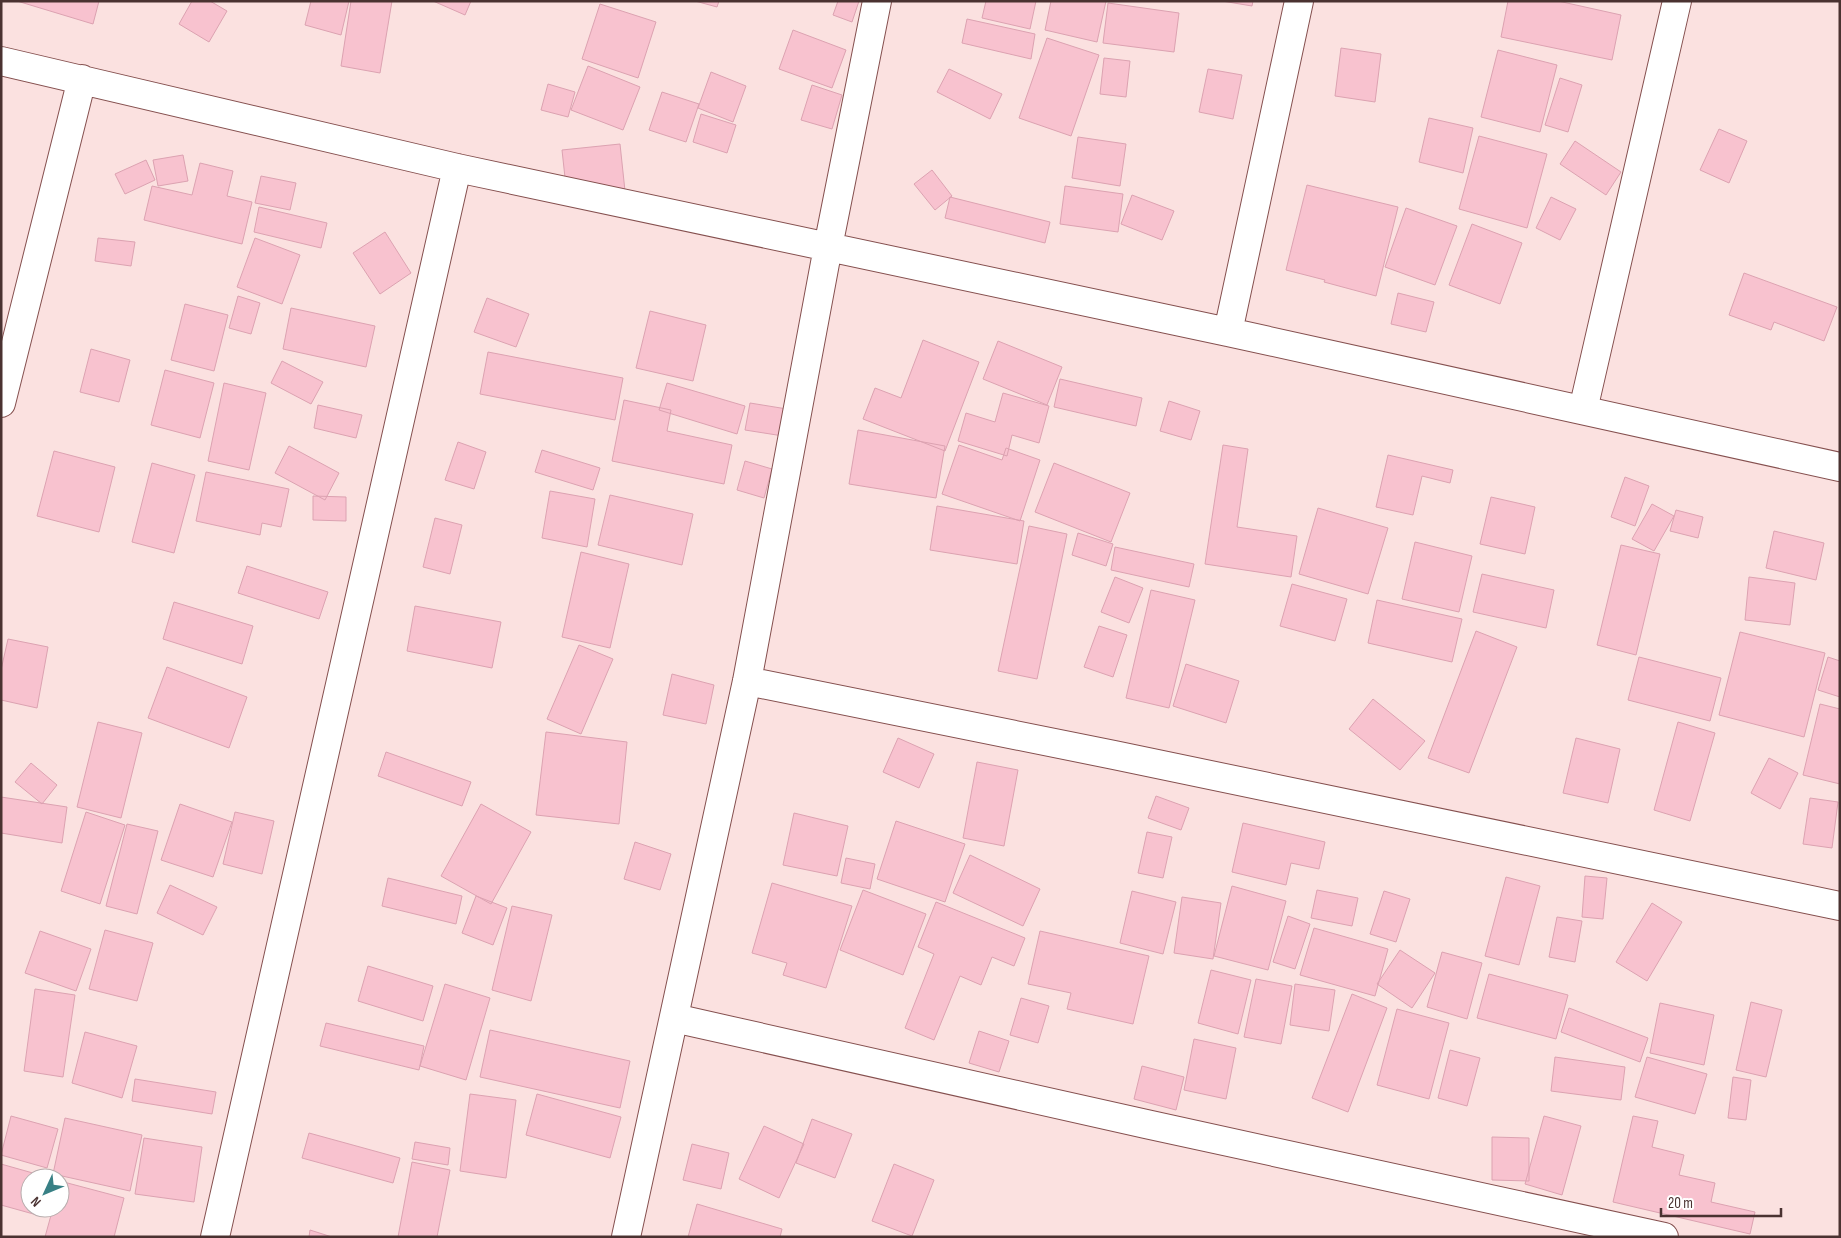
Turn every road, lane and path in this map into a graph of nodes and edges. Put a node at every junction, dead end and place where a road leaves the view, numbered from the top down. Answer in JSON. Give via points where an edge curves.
{"nodes":[{"id":1,"x":876,"y":1,"type":"edge"},
{"id":2,"x":1298,"y":1,"type":"edge"},
{"id":3,"x":1676,"y":1,"type":"edge"},
{"id":4,"x":1,"y":61,"type":"edge"},
{"id":5,"x":82,"y":79,"type":"junction"},
{"id":6,"x":457,"y":168,"type":"junction"},
{"id":7,"x":828,"y":247,"type":"junction"},
{"id":8,"x":1228,"y":332,"type":"junction"},
{"id":9,"x":1,"y":403,"type":"edge"},
{"id":10,"x":1583,"y":410,"type":"junction"},
{"id":11,"x":1840,"y":467,"type":"edge"},
{"id":12,"x":747,"y":681,"type":"junction"},
{"id":13,"x":1840,"y":906,"type":"edge"},
{"id":14,"x":674,"y":1018,"type":"junction"},
{"id":15,"x":215,"y":1237,"type":"edge"},
{"id":16,"x":626,"y":1237,"type":"edge"},
{"id":17,"x":1664,"y":1237,"type":"edge"}],
"edges":[{"from":1,"to":7,"type":"street"},
{"from":2,"to":8,"type":"street"},
{"from":3,"to":10,"type":"street"},
{"from":4,"to":5,"type":"street"},
{"from":5,"to":6,"type":"street"},
{"from":5,"to":9,"type":"street"},
{"from":6,"to":7,"type":"street"},
{"from":6,"to":15,"type":"street"},
{"from":7,"to":8,"type":"street"},
{"from":7,"to":12,"type":"street"},
{"from":8,"to":10,"type":"street"},
{"from":10,"to":11,"type":"street"},
{"from":12,"to":13,"type":"street"},
{"from":12,"to":14,"type":"street"},
{"from":14,"to":16,"type":"street"},
{"from":14,"to":17,"type":"street"}]}
